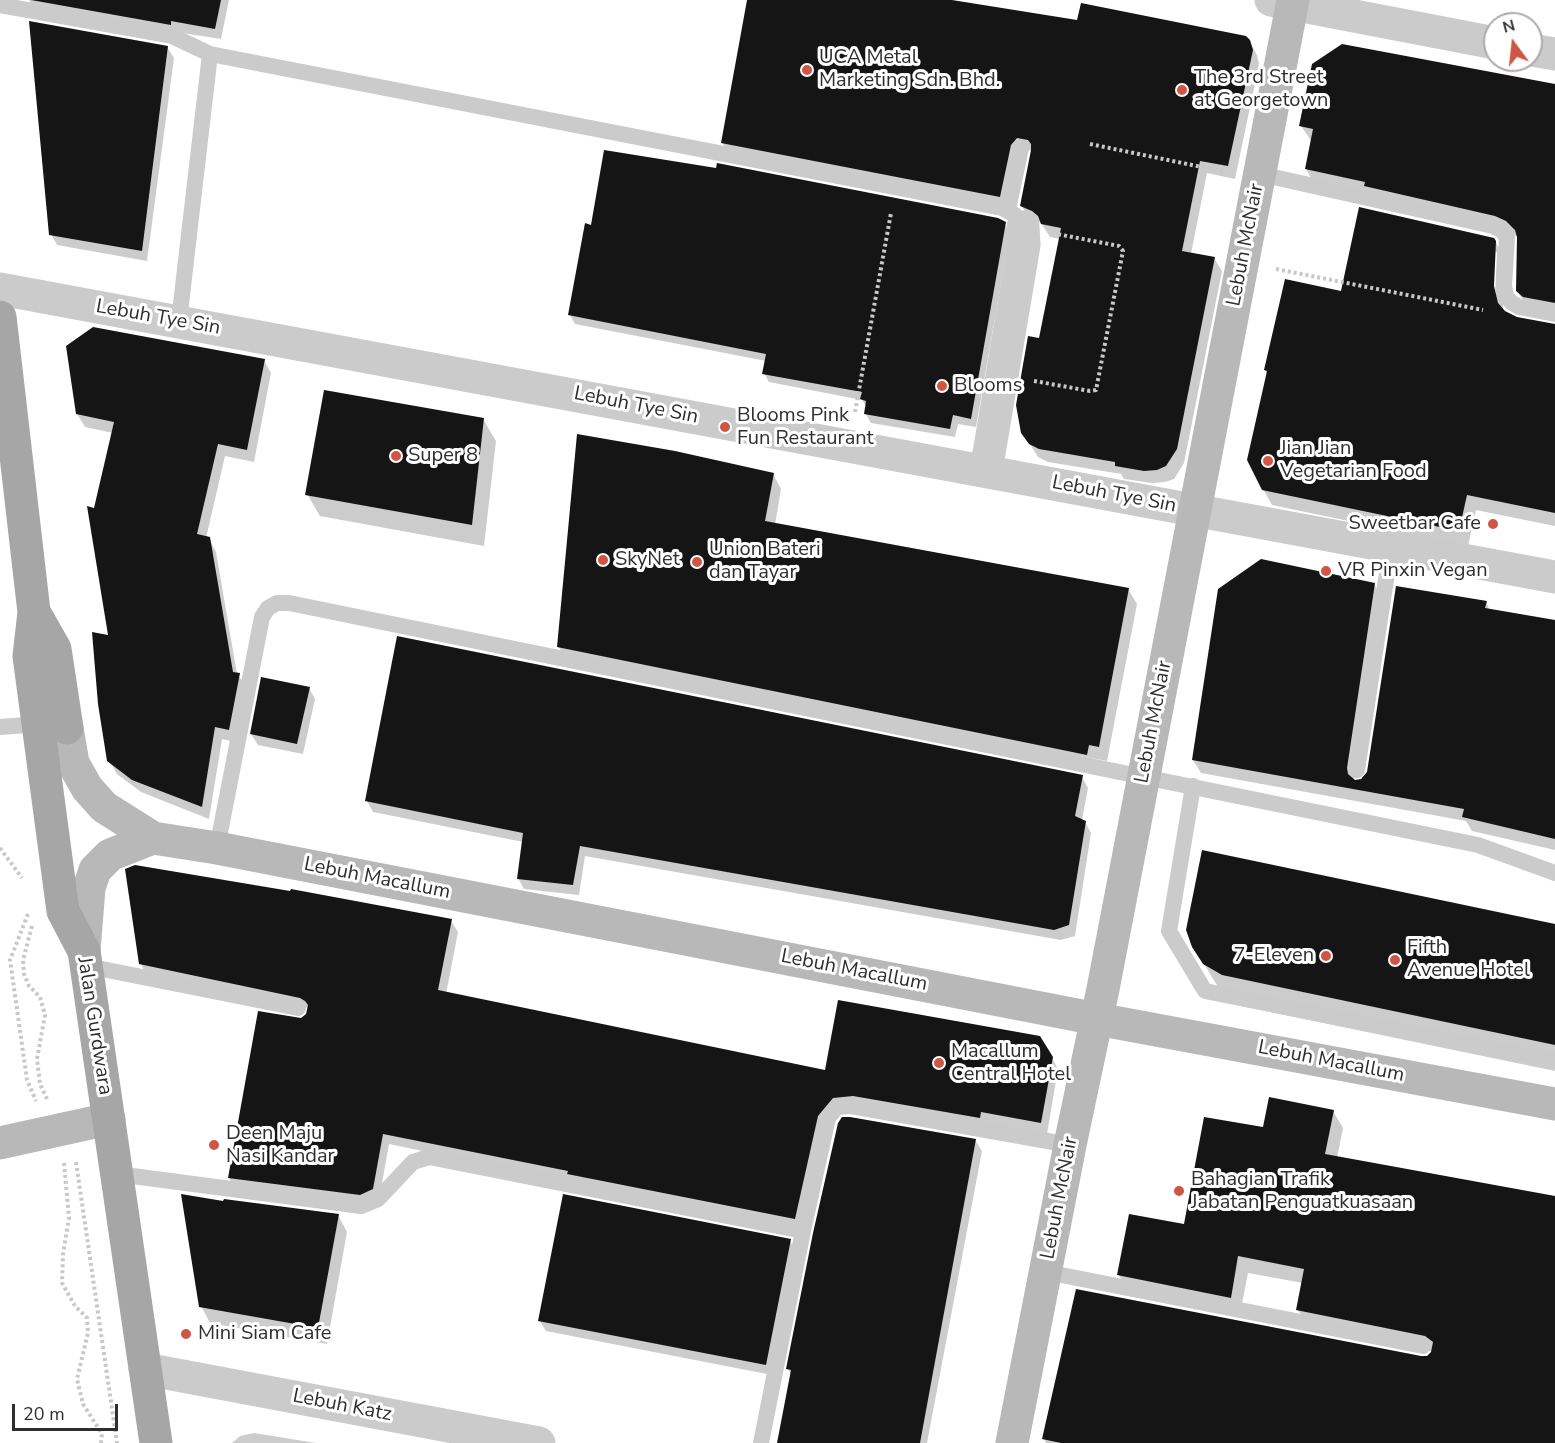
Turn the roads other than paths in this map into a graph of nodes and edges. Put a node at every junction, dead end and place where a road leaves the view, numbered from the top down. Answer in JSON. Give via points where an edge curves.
{"nodes":[{"id":1,"x":1286,"y":1,"type":"edge"},
{"id":2,"x":0,"y":5,"type":"edge"},
{"id":3,"x":1483,"y":41,"type":"edge"},
{"id":4,"x":210,"y":54,"type":"junction"},
{"id":5,"x":1021,"y":148,"type":"dead end"},
{"id":6,"x":1259,"y":176,"type":"junction"},
{"id":7,"x":1016,"y":219,"type":"junction"},
{"id":8,"x":0,"y":289,"type":"edge"},
{"id":9,"x":1555,"y":314,"type":"edge"},
{"id":10,"x":0,"y":316,"type":"edge"},
{"id":11,"x":179,"y":321,"type":"junction"},
{"id":12,"x":986,"y":471,"type":"junction"},
{"id":13,"x":10,"y":485,"type":"edge"},
{"id":14,"x":1195,"y":511,"type":"junction"},
{"id":15,"x":1391,"y":547,"type":"junction"},
{"id":16,"x":1555,"y":577,"type":"edge"},
{"id":17,"x":53,"y":726,"type":"junction"},
{"id":18,"x":0,"y":727,"type":"edge"},
{"id":19,"x":1357,"y":770,"type":"dead end"},
{"id":20,"x":1144,"y":776,"type":"junction"},
{"id":21,"x":1193,"y":786,"type":"junction"},
{"id":22,"x":153,"y":838,"type":"junction"},
{"id":23,"x":217,"y":848,"type":"junction"},
{"id":24,"x":1555,"y":873,"type":"edge"},
{"id":25,"x":85,"y":959,"type":"junction"},
{"id":26,"x":298,"y":1008,"type":"dead end"},
{"id":27,"x":1097,"y":1019,"type":"junction"},
{"id":28,"x":1555,"y":1060,"type":"edge"},
{"id":29,"x":1555,"y":1104,"type":"edge"},
{"id":30,"x":109,"y":1119,"type":"junction"},
{"id":31,"x":2,"y":1144,"type":"edge"},
{"id":32,"x":1070,"y":1144,"type":"junction"},
{"id":33,"x":117,"y":1174,"type":"junction"},
{"id":34,"x":802,"y":1231,"type":"junction"},
{"id":35,"x":1046,"y":1272,"type":"junction"},
{"id":36,"x":1424,"y":1346,"type":"dead end"},
{"id":37,"x":145,"y":1369,"type":"junction"},
{"id":38,"x":432,"y":1433,"type":"edge"},
{"id":39,"x":156,"y":1443,"type":"edge"},
{"id":40,"x":539,"y":1443,"type":"edge"},
{"id":41,"x":761,"y":1443,"type":"edge"},
{"id":42,"x":1012,"y":1443,"type":"edge"}],
"edges":[{"from":1,"to":3,"type":"street"},
{"from":1,"to":6,"type":"street","name":"Lebuh McNair"},
{"from":2,"to":4,"type":"lane","via":[[172,36]]},
{"from":4,"to":7,"type":"lane","via":[[896,187]]},
{"from":4,"to":11,"type":"lane"},
{"from":5,"to":7,"type":"lane"},
{"from":6,"to":9,"type":"lane","via":[[1494,226],[1507,237],[1506,296],[1519,307]]},
{"from":6,"to":14,"type":"street","name":"Lebuh McNair"},
{"from":7,"to":12,"type":"street","via":[[1024,245]]},
{"from":8,"to":11,"type":"street","name":"Lebuh Tye Sin"},
{"from":10,"to":13,"type":"main road","name":"Jalan Gurdwara"},
{"from":11,"to":12,"type":"street","name":"Lebuh Tye Sin"},
{"from":12,"to":14,"type":"street","name":"Lebuh Tye Sin"},
{"from":13,"to":17,"type":"main road","name":"Jalan Gurdwara","via":[[34,612],[29,656]]},
{"from":14,"to":15,"type":"street","name":"Lebuh Tye Sin"},
{"from":14,"to":20,"type":"street","name":"Lebuh McNair"},
{"from":15,"to":16,"type":"street","name":"Lebuh Tye Sin"},
{"from":15,"to":19,"type":"lane"},
{"from":17,"to":18,"type":"lane"},
{"from":17,"to":22,"type":"street","name":"Lebuh Macallum","via":[[87,788],[104,807]]},
{"from":17,"to":25,"type":"main road","name":"Jalan Gurdwara","via":[[63,911]]},
{"from":20,"to":21,"type":"lane"},
{"from":20,"to":23,"type":"lane","via":[[277,603],[262,617]]},
{"from":20,"to":27,"type":"street","name":"Lebuh McNair"},
{"from":21,"to":24,"type":"lane","via":[[1478,845]]},
{"from":21,"to":28,"type":"lane","via":[[1169,931],[1205,991]]},
{"from":22,"to":23,"type":"street","name":"Lebuh Macallum"},
{"from":22,"to":25,"type":"street","via":[[110,855],[95,870],[89,888]]},
{"from":23,"to":27,"type":"street","name":"Lebuh Macallum"},
{"from":25,"to":26,"type":"lane"},
{"from":25,"to":30,"type":"main road","name":"Jalan Gurdwara"},
{"from":27,"to":29,"type":"street","name":"Lebuh Macallum"},
{"from":27,"to":32,"type":"street","name":"Lebuh McNair"},
{"from":30,"to":31,"type":"street"},
{"from":30,"to":33,"type":"main road","name":"Jalan Gurdwara"},
{"from":32,"to":34,"type":"lane","via":[[851,1106],[837,1107],[828,1118]]},
{"from":32,"to":35,"type":"street","name":"Lebuh McNair"},
{"from":33,"to":34,"type":"lane","via":[[361,1206],[378,1200],[413,1162],[429,1157]]},
{"from":33,"to":37,"type":"main road","name":"Jalan Gurdwara"},
{"from":34,"to":41,"type":"lane"},
{"from":35,"to":36,"type":"lane"},
{"from":35,"to":42,"type":"street","name":"Lebuh McNair"},
{"from":37,"to":38,"type":"street","name":"Lebuh Katz"},
{"from":37,"to":39,"type":"main road","name":"Jalan Gurdwara"},
{"from":38,"to":40,"type":"street","name":"Lebuh Katz"}]}
